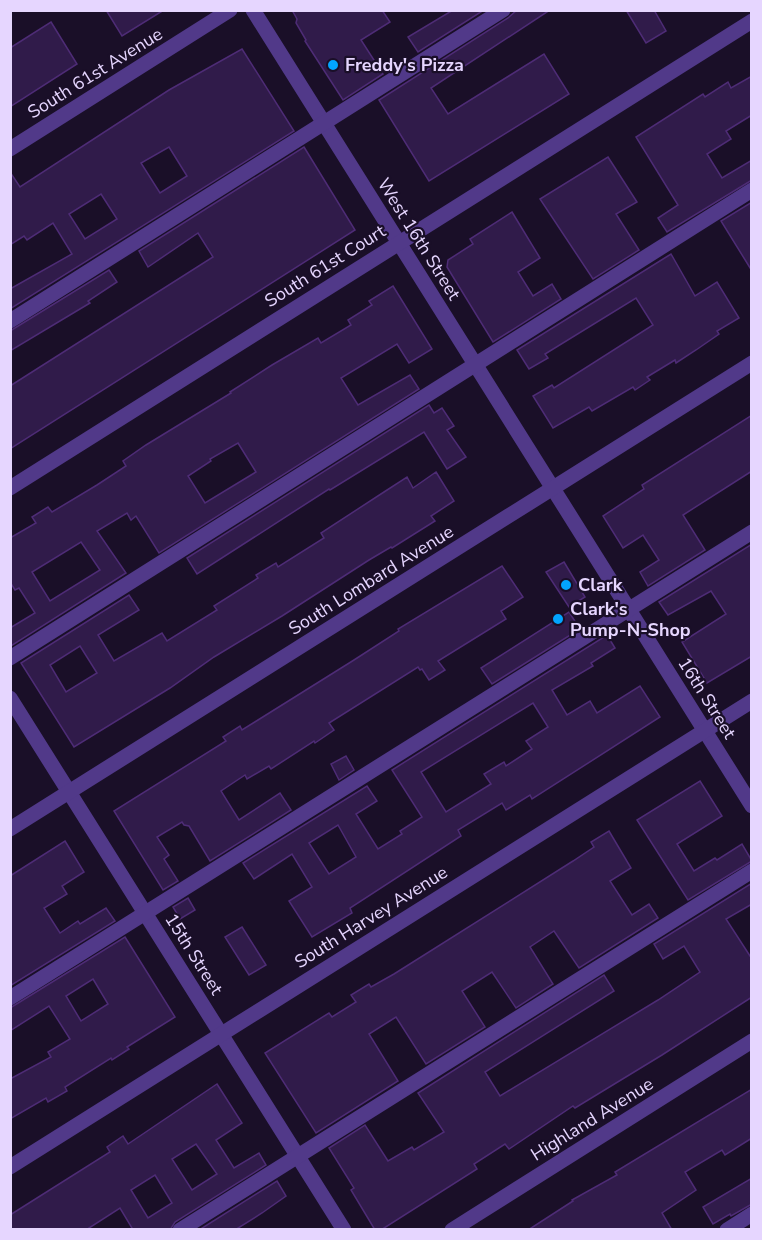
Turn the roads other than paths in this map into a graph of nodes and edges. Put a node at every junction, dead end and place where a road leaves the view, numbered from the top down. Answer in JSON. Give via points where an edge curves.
{"nodes":[{"id":1,"x":230,"y":10,"type":"edge"},
{"id":2,"x":253,"y":10,"type":"edge"},
{"id":3,"x":503,"y":10,"type":"edge"},
{"id":4,"x":752,"y":21,"type":"edge"},
{"id":5,"x":324,"y":124,"type":"junction"},
{"id":6,"x":10,"y":149,"type":"edge"},
{"id":7,"x":752,"y":190,"type":"edge"},
{"id":8,"x":398,"y":243,"type":"junction"},
{"id":9,"x":10,"y":321,"type":"edge"},
{"id":10,"x":752,"y":363,"type":"edge"},
{"id":11,"x":475,"y":365,"type":"junction"},
{"id":12,"x":10,"y":488,"type":"edge"},
{"id":13,"x":552,"y":488,"type":"junction"},
{"id":14,"x":752,"y":532,"type":"edge"},
{"id":15,"x":628,"y":610,"type":"junction"},
{"id":16,"x":10,"y":657,"type":"edge"},
{"id":17,"x":10,"y":698,"type":"edge"},
{"id":18,"x":752,"y":701,"type":"edge"},
{"id":19,"x":704,"y":731,"type":"junction"},
{"id":20,"x":69,"y":792,"type":"junction"},
{"id":21,"x":752,"y":806,"type":"edge"},
{"id":22,"x":10,"y":829,"type":"edge"},
{"id":23,"x":752,"y":871,"type":"edge"},
{"id":24,"x":145,"y":913,"type":"junction"},
{"id":25,"x":10,"y":998,"type":"edge"},
{"id":26,"x":222,"y":1034,"type":"junction"},
{"id":27,"x":752,"y":1041,"type":"edge"},
{"id":28,"x":298,"y":1156,"type":"junction"},
{"id":29,"x":10,"y":1167,"type":"edge"},
{"id":30,"x":752,"y":1214,"type":"edge"},
{"id":31,"x":180,"y":1230,"type":"edge"},
{"id":32,"x":344,"y":1230,"type":"edge"},
{"id":33,"x":452,"y":1230,"type":"edge"},
{"id":34,"x":727,"y":1230,"type":"edge"}],
"edges":[{"from":1,"to":6,"type":"street","name":"South 61st Avenue"},
{"from":2,"to":5,"type":"street","name":"West 16th Street"},
{"from":3,"to":5,"type":"street"},
{"from":4,"to":8,"type":"street","name":"South 61st Court"},
{"from":5,"to":8,"type":"street","name":"West 16th Street"},
{"from":5,"to":9,"type":"street"},
{"from":7,"to":11,"type":"street"},
{"from":8,"to":11,"type":"street","name":"West 16th Street"},
{"from":8,"to":12,"type":"street","name":"South 61st Court"},
{"from":10,"to":13,"type":"street","name":"South Lombard Avenue"},
{"from":11,"to":13,"type":"street","name":"West 16th Street"},
{"from":11,"to":16,"type":"street"},
{"from":13,"to":15,"type":"street","name":"16th Street"},
{"from":13,"to":20,"type":"street","name":"South Lombard Avenue"},
{"from":14,"to":15,"type":"street"},
{"from":15,"to":19,"type":"street","name":"16th Street"},
{"from":15,"to":24,"type":"street"},
{"from":17,"to":20,"type":"street","name":"15th Street"},
{"from":18,"to":19,"type":"street","name":"South Harvey Avenue"},
{"from":19,"to":21,"type":"street","name":"16th Street"},
{"from":19,"to":26,"type":"street","name":"South Harvey Avenue"},
{"from":20,"to":22,"type":"street","name":"South Lombard Avenue"},
{"from":20,"to":24,"type":"street","name":"15th Street"},
{"from":23,"to":28,"type":"street"},
{"from":24,"to":25,"type":"street"},
{"from":24,"to":26,"type":"street","name":"15th Street"},
{"from":26,"to":28,"type":"street","name":"15th Street"},
{"from":26,"to":29,"type":"street","name":"South Harvey Avenue"},
{"from":27,"to":33,"type":"street","name":"Highland Avenue"},
{"from":28,"to":31,"type":"street"},
{"from":28,"to":32,"type":"street","name":"15th Street"},
{"from":30,"to":34,"type":"street"}]}
